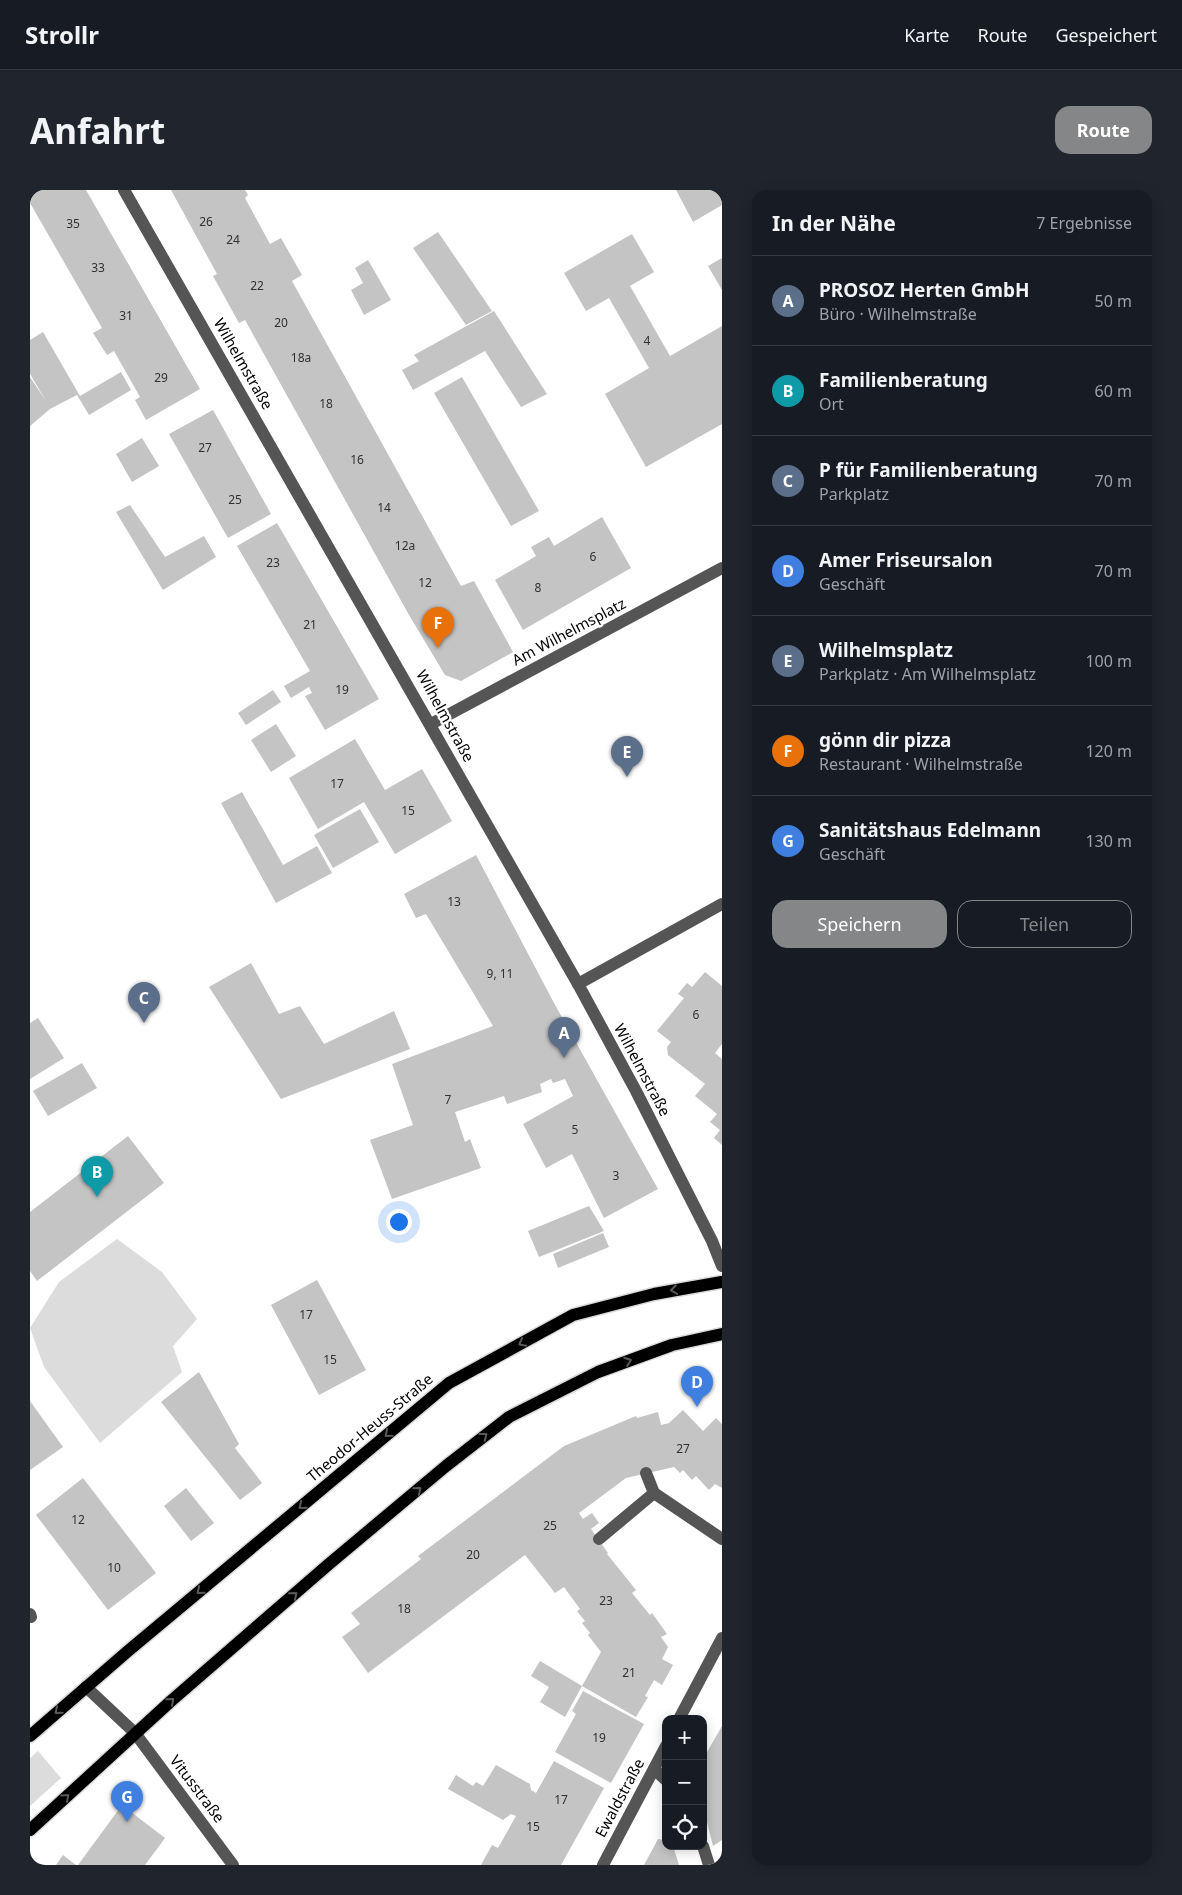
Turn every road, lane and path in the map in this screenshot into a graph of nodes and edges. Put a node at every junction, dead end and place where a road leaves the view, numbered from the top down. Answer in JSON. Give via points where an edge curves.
{"nodes":[{"id":1,"x":124,"y":190,"type":"edge"},
{"id":2,"x":722,"y":568,"type":"edge"},
{"id":3,"x":431,"y":724,"type":"junction"},
{"id":4,"x":722,"y":904,"type":"edge"},
{"id":5,"x":578,"y":984,"type":"junction"},
{"id":6,"x":722,"y":1266,"type":"edge"},
{"id":7,"x":722,"y":1282,"type":"edge"},
{"id":8,"x":722,"y":1334,"type":"edge"},
{"id":9,"x":646,"y":1473,"type":"dead end"},
{"id":10,"x":654,"y":1493,"type":"junction"},
{"id":11,"x":598,"y":1539,"type":"dead end"},
{"id":12,"x":722,"y":1539,"type":"edge"},
{"id":13,"x":722,"y":1638,"type":"edge"},
{"id":14,"x":86,"y":1687,"type":"junction"},
{"id":15,"x":681,"y":1715,"type":"edge"},
{"id":16,"x":135,"y":1733,"type":"junction"},
{"id":17,"x":30,"y":1736,"type":"edge"},
{"id":18,"x":662,"y":1754,"type":"edge"},
{"id":19,"x":654,"y":1769,"type":"junction"},
{"id":20,"x":662,"y":1776,"type":"edge"},
{"id":21,"x":30,"y":1830,"type":"edge"},
{"id":22,"x":704,"y":1850,"type":"edge"},
{"id":23,"x":233,"y":1865,"type":"edge"},
{"id":24,"x":603,"y":1865,"type":"edge"},
{"id":25,"x":709,"y":1865,"type":"edge"}],
"edges":[{"from":1,"to":3,"type":"street","name":"Wilhelmstraße"},
{"from":2,"to":3,"type":"street","name":"Am Wilhelmsplatz"},
{"from":3,"to":5,"type":"street","name":"Wilhelmstraße"},
{"from":4,"to":5,"type":"street"},
{"from":5,"to":6,"type":"street","name":"Wilhelmstraße"},
{"from":7,"to":14,"type":"main road","name":"Theodor-Heuss-Straße","one_way":true,"via":[[654,1294],[573,1315],[449,1383]]},
{"from":16,"to":8,"type":"main road","one_way":true,"via":[[337,1558],[509,1417],[598,1372],[672,1345]]},
{"from":9,"to":10,"type":"street"},
{"from":10,"to":11,"type":"street"},
{"from":10,"to":12,"type":"street"},
{"from":13,"to":15,"type":"street"},
{"from":14,"to":16,"type":"street"},
{"from":14,"to":17,"type":"main road","name":"Theodor-Heuss-Straße","one_way":true},
{"from":21,"to":16,"type":"main road","one_way":true},
{"from":16,"to":23,"type":"street","name":"Vitusstraße"},
{"from":18,"to":19,"type":"street","name":"Ewaldstraße"},
{"from":19,"to":20,"type":"street"},
{"from":19,"to":24,"type":"street","name":"Ewaldstraße"},
{"from":22,"to":25,"type":"street"}]}
